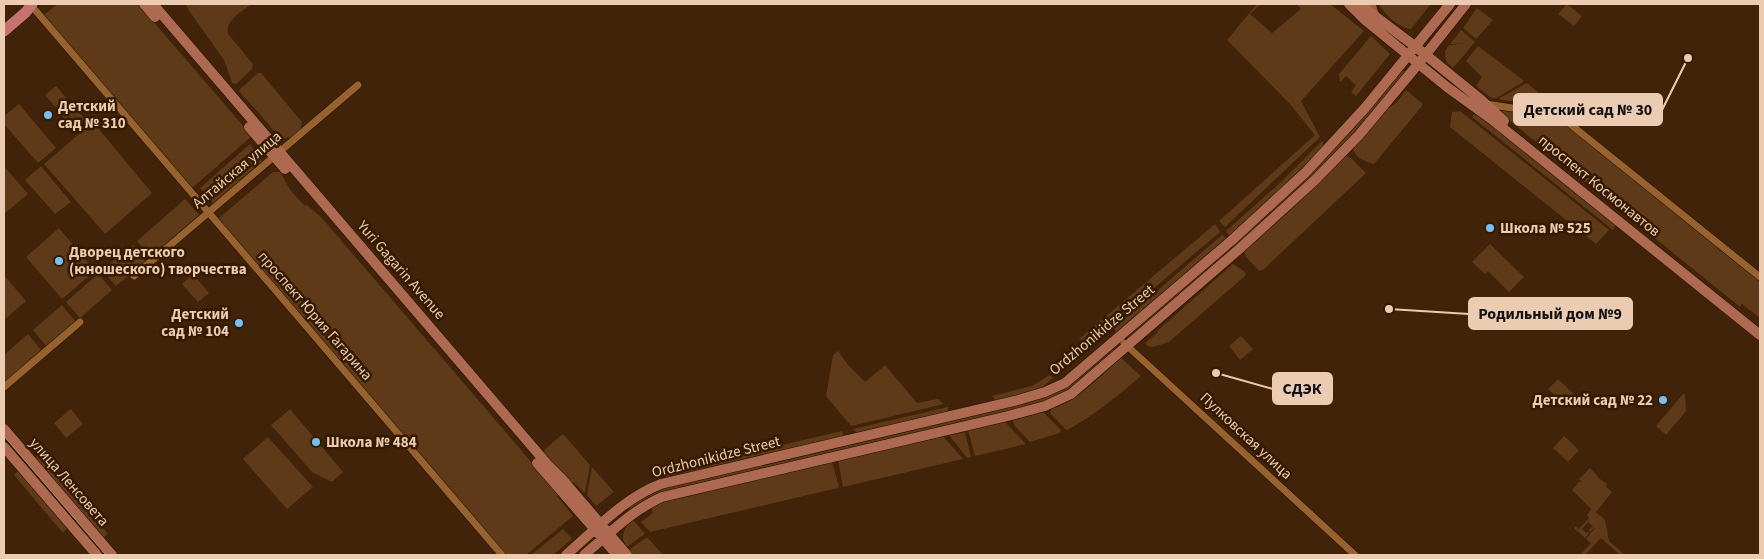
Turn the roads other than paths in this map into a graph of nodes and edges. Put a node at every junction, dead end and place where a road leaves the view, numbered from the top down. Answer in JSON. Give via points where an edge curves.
{"nodes":[{"id":1,"x":31,"y":4,"type":"edge"},
{"id":2,"x":144,"y":4,"type":"edge"},
{"id":3,"x":153,"y":4,"type":"edge"},
{"id":4,"x":1348,"y":4,"type":"edge"},
{"id":5,"x":1359,"y":4,"type":"edge"},
{"id":6,"x":1372,"y":4,"type":"edge"},
{"id":7,"x":1450,"y":4,"type":"edge"},
{"id":8,"x":1466,"y":4,"type":"edge"},
{"id":9,"x":1377,"y":18,"type":"junction"},
{"id":10,"x":4,"y":31,"type":"edge"},
{"id":11,"x":1412,"y":51,"type":"junction"},
{"id":12,"x":1422,"y":59,"type":"junction"},
{"id":13,"x":358,"y":85,"type":"dead end"},
{"id":14,"x":1486,"y":104,"type":"junction"},
{"id":15,"x":276,"y":154,"type":"junction"},
{"id":16,"x":208,"y":212,"type":"junction"},
{"id":17,"x":134,"y":276,"type":"dead end"},
{"id":18,"x":1760,"y":277,"type":"edge"},
{"id":19,"x":80,"y":322,"type":"dead end"},
{"id":20,"x":1760,"y":327,"type":"edge"},
{"id":21,"x":1760,"y":335,"type":"edge"},
{"id":22,"x":1119,"y":337,"type":"junction"},
{"id":23,"x":1127,"y":346,"type":"junction"},
{"id":24,"x":4,"y":387,"type":"edge"},
{"id":25,"x":4,"y":429,"type":"edge"},
{"id":26,"x":4,"y":447,"type":"edge"},
{"id":27,"x":598,"y":527,"type":"junction"},
{"id":28,"x":606,"y":537,"type":"junction"},
{"id":29,"x":97,"y":555,"type":"edge"},
{"id":30,"x":112,"y":555,"type":"edge"},
{"id":31,"x":502,"y":555,"type":"edge"},
{"id":32,"x":566,"y":555,"type":"edge"},
{"id":33,"x":584,"y":555,"type":"edge"},
{"id":34,"x":617,"y":555,"type":"edge"},
{"id":35,"x":627,"y":555,"type":"edge"},
{"id":36,"x":1354,"y":555,"type":"edge"}],
"edges":[{"from":1,"to":10,"type":"main road"},
{"from":1,"to":16,"type":"street","name":"проспект Юрия Гагарина"},
{"from":2,"to":15,"type":"street","name":"Yuri Gagarin Avenue"},
{"from":3,"to":15,"type":"street","name":"Yuri Gagarin Avenue"},
{"from":4,"to":11,"type":"street","name":"проспект Космонавтов","via":[[1365,20]]},
{"from":5,"to":9,"type":"street","name":"проспект Космонавтов"},
{"from":6,"to":9,"type":"street"},
{"from":7,"to":11,"type":"street","name":"Ordzhonikidze Street"},
{"from":8,"to":12,"type":"street","name":"Ordzhonikidze Street"},
{"from":9,"to":11,"type":"street","name":"проспект Космонавтов"},
{"from":11,"to":12,"type":"street","name":"проспект Космонавтов"},
{"from":11,"to":22,"type":"street","name":"Ordzhonikidze Street","via":[[1306,172]]},
{"from":12,"to":14,"type":"street","name":"проспект Космонавтов"},
{"from":12,"to":21,"type":"street","name":"проспект Космонавтов"},
{"from":12,"to":23,"type":"street","name":"Ordzhonikidze Street","via":[[1352,142],[1315,180],[1267,226]]},
{"from":13,"to":15,"type":"street","name":"Алтайская улица"},
{"from":14,"to":18,"type":"street","via":[[1550,114],[1566,120]]},
{"from":14,"to":20,"type":"street","name":"проспект Космонавтов"},
{"from":15,"to":16,"type":"street","name":"Алтайская улица"},
{"from":15,"to":27,"type":"street","name":"Yuri Gagarin Avenue"},
{"from":16,"to":17,"type":"street","name":"Алтайская улица"},
{"from":16,"to":31,"type":"street","name":"проспект Юрия Гагарина"},
{"from":19,"to":24,"type":"street"},
{"from":22,"to":23,"type":"street","name":"Пулковская улица"},
{"from":22,"to":27,"type":"street","name":"Ordzhonikidze Street","via":[[1072,378],[1045,392],[673,481],[638,495]]},
{"from":23,"to":28,"type":"street","name":"Ordzhonikidze Street","via":[[1076,390],[1045,406],[662,497],[643,506]]},
{"from":23,"to":36,"type":"street","name":"Пулковская улица"},
{"from":25,"to":30,"type":"street","name":"улица Ленсовета"},
{"from":26,"to":29,"type":"street","name":"улица Ленсовета"},
{"from":27,"to":28,"type":"street","name":"Yuri Gagarin Avenue"},
{"from":27,"to":32,"type":"street","name":"Ordzhonikidze Street"},
{"from":28,"to":33,"type":"street","name":"Ordzhonikidze Street"},
{"from":28,"to":34,"type":"street","name":"Yuri Gagarin Avenue"},
{"from":28,"to":35,"type":"street","name":"Yuri Gagarin Avenue"}]}
